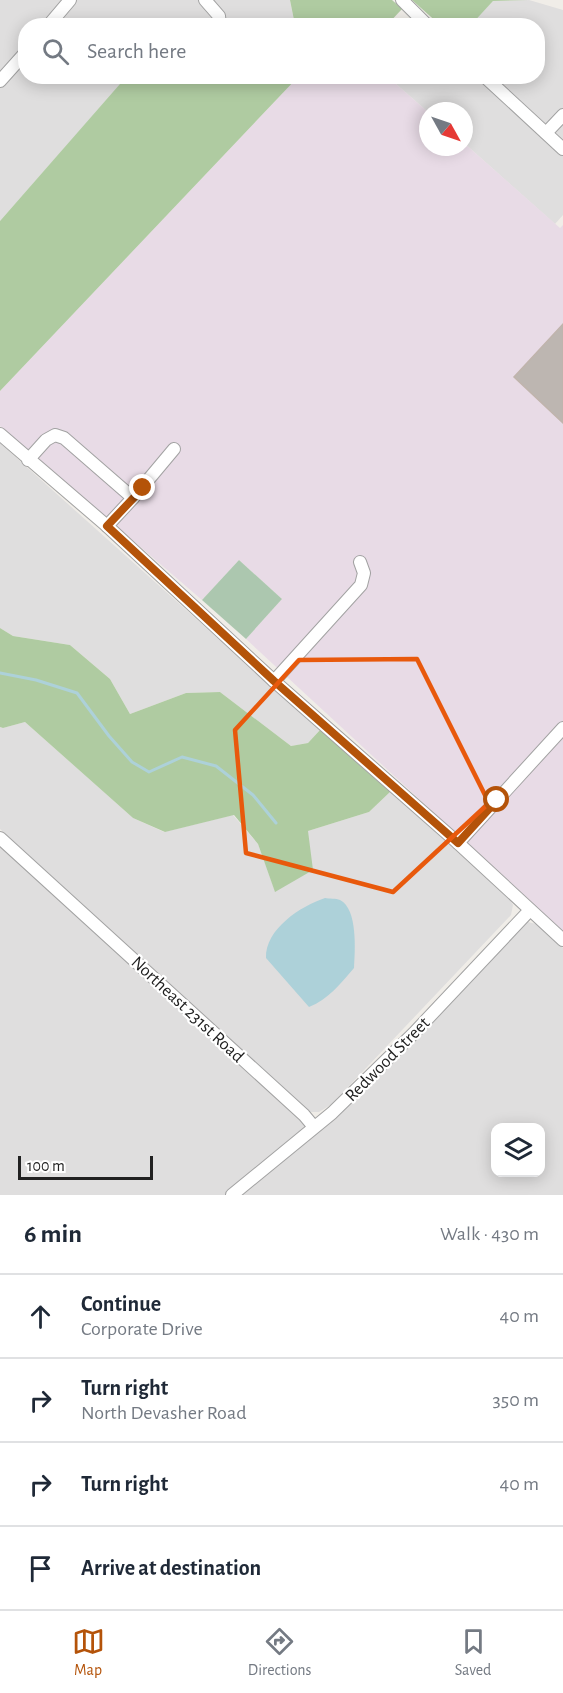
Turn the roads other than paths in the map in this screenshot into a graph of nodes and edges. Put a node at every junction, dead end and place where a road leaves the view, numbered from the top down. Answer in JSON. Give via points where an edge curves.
{"nodes":[{"id":1,"x":70,"y":0,"type":"edge"},
{"id":2,"x":205,"y":0,"type":"edge"},
{"id":3,"x":402,"y":0,"type":"edge"},
{"id":4,"x":55,"y":18,"type":"edge"},
{"id":5,"x":219,"y":18,"type":"edge"},
{"id":6,"x":420,"y":18,"type":"edge"},
{"id":7,"x":18,"y":61,"type":"edge"},
{"id":8,"x":0,"y":81,"type":"edge"},
{"id":9,"x":493,"y":84,"type":"edge"},
{"id":10,"x":563,"y":115,"type":"edge"},
{"id":11,"x":546,"y":134,"type":"junction"},
{"id":12,"x":563,"y":148,"type":"edge"},
{"id":13,"x":0,"y":434,"type":"edge"},
{"id":14,"x":174,"y":449,"type":"dead end"},
{"id":15,"x":28,"y":459,"type":"junction"},
{"id":16,"x":133,"y":498,"type":"junction"},
{"id":17,"x":107,"y":526,"type":"junction"},
{"id":18,"x":360,"y":562,"type":"dead end"},
{"id":19,"x":274,"y":681,"type":"junction"},
{"id":20,"x":563,"y":728,"type":"edge"},
{"id":21,"x":0,"y":838,"type":"edge"},
{"id":22,"x":458,"y":843,"type":"junction"},
{"id":23,"x":530,"y":910,"type":"junction"},
{"id":24,"x":563,"y":940,"type":"edge"},
{"id":25,"x":314,"y":1127,"type":"junction"},
{"id":26,"x":232,"y":1195,"type":"edge"}],
"edges":[{"from":1,"to":4,"type":"street"},
{"from":2,"to":5,"type":"street"},
{"from":3,"to":6,"type":"street"},
{"from":7,"to":8,"type":"street"},
{"from":9,"to":11,"type":"street"},
{"from":10,"to":11,"type":"street"},
{"from":11,"to":12,"type":"street"},
{"from":13,"to":15,"type":"street"},
{"from":14,"to":16,"type":"street"},
{"from":15,"to":16,"type":"street","via":[[46,440],[55,435],[64,438]]},
{"from":15,"to":17,"type":"street"},
{"from":16,"to":17,"type":"street"},
{"from":17,"to":19,"type":"street"},
{"from":18,"to":19,"type":"street","via":[[364,573],[361,585]]},
{"from":19,"to":22,"type":"street"},
{"from":20,"to":22,"type":"street"},
{"from":21,"to":25,"type":"street","name":"Northeast 231st Road"},
{"from":22,"to":23,"type":"street"},
{"from":23,"to":24,"type":"street"},
{"from":23,"to":25,"type":"street","name":"Redwood Street","via":[[414,1033]]},
{"from":25,"to":26,"type":"street","name":"Redwood Street"}]}
